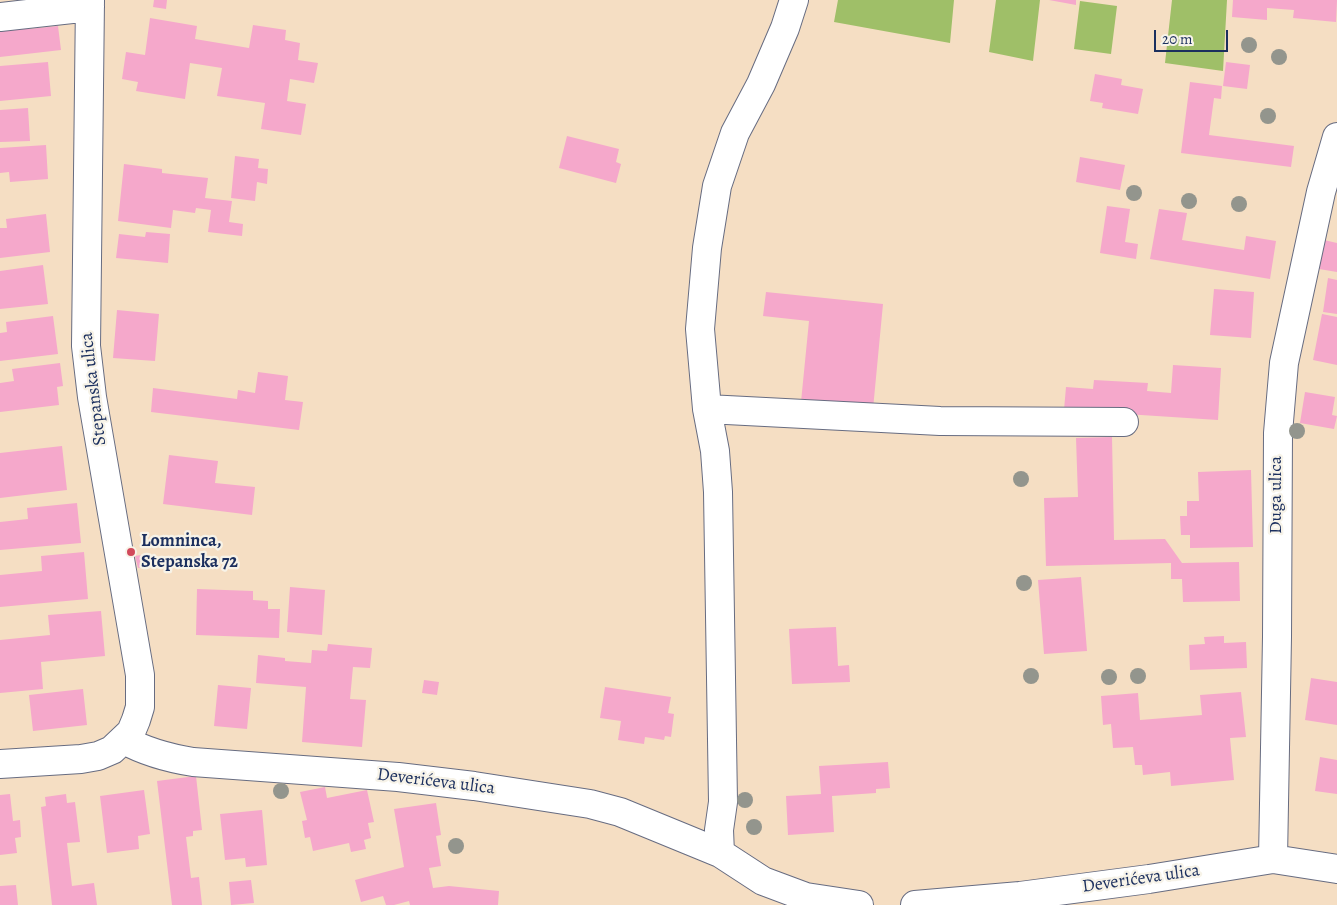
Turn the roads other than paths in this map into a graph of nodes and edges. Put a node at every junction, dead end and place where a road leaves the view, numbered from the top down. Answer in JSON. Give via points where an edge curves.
{"nodes":[{"id":1,"x":794,"y":0,"type":"edge"},
{"id":2,"x":90,"y":4,"type":"edge"},
{"id":3,"x":0,"y":18,"type":"edge"},
{"id":4,"x":1337,"y":137,"type":"edge"},
{"id":5,"x":707,"y":409,"type":"junction"},
{"id":6,"x":1124,"y":422,"type":"dead end"},
{"id":7,"x":124,"y":740,"type":"junction"},
{"id":8,"x":0,"y":764,"type":"edge"},
{"id":9,"x":720,"y":853,"type":"junction"},
{"id":10,"x":1273,"y":859,"type":"junction"},
{"id":11,"x":1337,"y":869,"type":"edge"},
{"id":12,"x":859,"y":905,"type":"edge"},
{"id":13,"x":915,"y":905,"type":"edge"}],
"edges":[{"from":1,"to":5,"type":"street","via":[[761,84],[735,133],[717,186],[707,248],[700,329]]},
{"from":2,"to":3,"type":"street"},
{"from":2,"to":7,"type":"street","name":"Stepanska ulica","via":[[86,346],[140,675],[140,707],[132,732]]},
{"from":4,"to":10,"type":"street","name":"Duga ulica","via":[[1321,192],[1284,364],[1278,433]]},
{"from":5,"to":6,"type":"street","via":[[940,421]]},
{"from":5,"to":9,"type":"street","via":[[716,451],[718,492],[723,802]]},
{"from":7,"to":8,"type":"street","via":[[98,756]]},
{"from":7,"to":9,"type":"street","name":"Deverićeva ulica","via":[[142,750],[193,762],[398,777],[590,804],[620,812]]},
{"from":9,"to":12,"type":"street","name":"Deverićeva ulica","via":[[772,885],[806,897]]},
{"from":10,"to":11,"type":"street","name":"Deverićeva ulica"},
{"from":10,"to":13,"type":"street","name":"Deverićeva ulica","via":[[1020,896]]}]}
